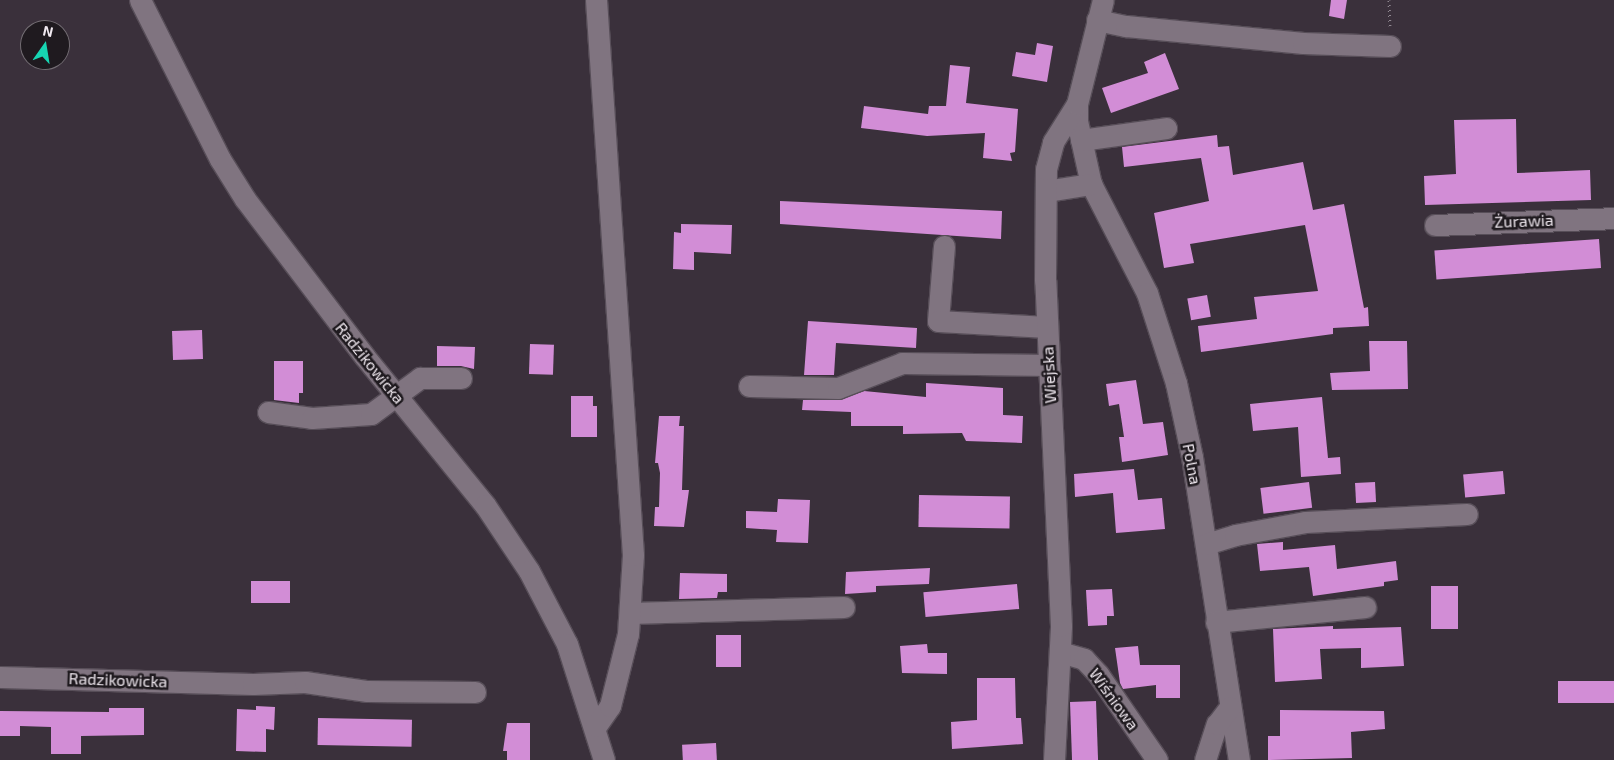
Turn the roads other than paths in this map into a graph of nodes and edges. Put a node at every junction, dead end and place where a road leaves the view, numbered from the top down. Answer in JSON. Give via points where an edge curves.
{"nodes":[{"id":1,"x":140,"y":0,"type":"edge"},
{"id":2,"x":596,"y":0,"type":"edge"},
{"id":3,"x":1100,"y":10,"type":"edge"},
{"id":4,"x":1390,"y":46,"type":"road end"},
{"id":5,"x":1077,"y":104,"type":"junction"},
{"id":6,"x":1166,"y":128,"type":"dead end"},
{"id":7,"x":1080,"y":140,"type":"junction"},
{"id":8,"x":1091,"y":184,"type":"junction"},
{"id":9,"x":1046,"y":191,"type":"junction"},
{"id":10,"x":1614,"y":218,"type":"edge"},
{"id":11,"x":1435,"y":225,"type":"dead end"},
{"id":12,"x":944,"y":246,"type":"dead end"},
{"id":13,"x":1047,"y":327,"type":"junction"},
{"id":14,"x":1049,"y":365,"type":"junction"},
{"id":15,"x":461,"y":378,"type":"dead end"},
{"id":16,"x":749,"y":386,"type":"dead end"},
{"id":17,"x":397,"y":396,"type":"junction"},
{"id":18,"x":268,"y":412,"type":"dead end"},
{"id":19,"x":1467,"y":514,"type":"dead end"},
{"id":20,"x":1206,"y":544,"type":"junction"},
{"id":21,"x":1365,"y":607,"type":"dead end"},
{"id":22,"x":844,"y":608,"type":"dead end"},
{"id":23,"x":631,"y":613,"type":"junction"},
{"id":24,"x":1216,"y":622,"type":"junction"},
{"id":25,"x":1060,"y":652,"type":"junction"},
{"id":26,"x":0,"y":677,"type":"edge"},
{"id":27,"x":476,"y":692,"type":"dead end"},
{"id":28,"x":1230,"y":707,"type":"junction"},
{"id":29,"x":596,"y":726,"type":"junction"},
{"id":30,"x":604,"y":760,"type":"edge"},
{"id":31,"x":1054,"y":760,"type":"edge"},
{"id":32,"x":1157,"y":760,"type":"edge"},
{"id":33,"x":1205,"y":760,"type":"edge"},
{"id":34,"x":1240,"y":760,"type":"edge"}],
"edges":[{"from":1,"to":17,"type":"street","name":"Radzikowicka","via":[[220,159],[244,199]]},
{"from":2,"to":23,"type":"street","via":[[630,509]]},
{"from":3,"to":4,"type":"street","via":[[1126,26],[1293,42]]},
{"from":3,"to":5,"type":"street","name":"Wiejska"},
{"from":5,"to":7,"type":"street","name":"Polna"},
{"from":5,"to":9,"type":"street","name":"Wiejska","via":[[1053,142],[1046,169]]},
{"from":6,"to":7,"type":"street"},
{"from":7,"to":8,"type":"street","name":"Polna"},
{"from":8,"to":9,"type":"street"},
{"from":8,"to":20,"type":"street","name":"Polna","via":[[1147,293],[1166,352],[1192,457]]},
{"from":9,"to":13,"type":"street","name":"Wiejska"},
{"from":10,"to":11,"type":"street","name":"Żurawia"},
{"from":12,"to":13,"type":"street","via":[[938,321]]},
{"from":13,"to":14,"type":"street","name":"Wiejska"},
{"from":14,"to":16,"type":"street","via":[[902,363],[838,388]]},
{"from":14,"to":25,"type":"street","name":"Wiejska"},
{"from":15,"to":17,"type":"street","via":[[420,378]]},
{"from":17,"to":18,"type":"street","via":[[371,414],[312,418]]},
{"from":17,"to":29,"type":"street","name":"Radzikowicka","via":[[485,505],[529,571],[568,644]]},
{"from":19,"to":20,"type":"street","via":[[1305,522]]},
{"from":20,"to":24,"type":"street","name":"Polna"},
{"from":21,"to":24,"type":"street"},
{"from":22,"to":23,"type":"street"},
{"from":23,"to":29,"type":"street","via":[[616,687],[610,706]]},
{"from":24,"to":28,"type":"street","name":"Polna"},
{"from":25,"to":31,"type":"street","name":"Wiejska"},
{"from":25,"to":32,"type":"street","name":"Wiśniowa","via":[[1084,659],[1098,674]]},
{"from":26,"to":27,"type":"street","name":"Radzikowicka","via":[[243,684],[305,682],[367,691]]},
{"from":28,"to":33,"type":"street","via":[[1217,724]]},
{"from":28,"to":34,"type":"street","name":"Polna"},
{"from":29,"to":30,"type":"street","name":"Radzikowicka"}]}
